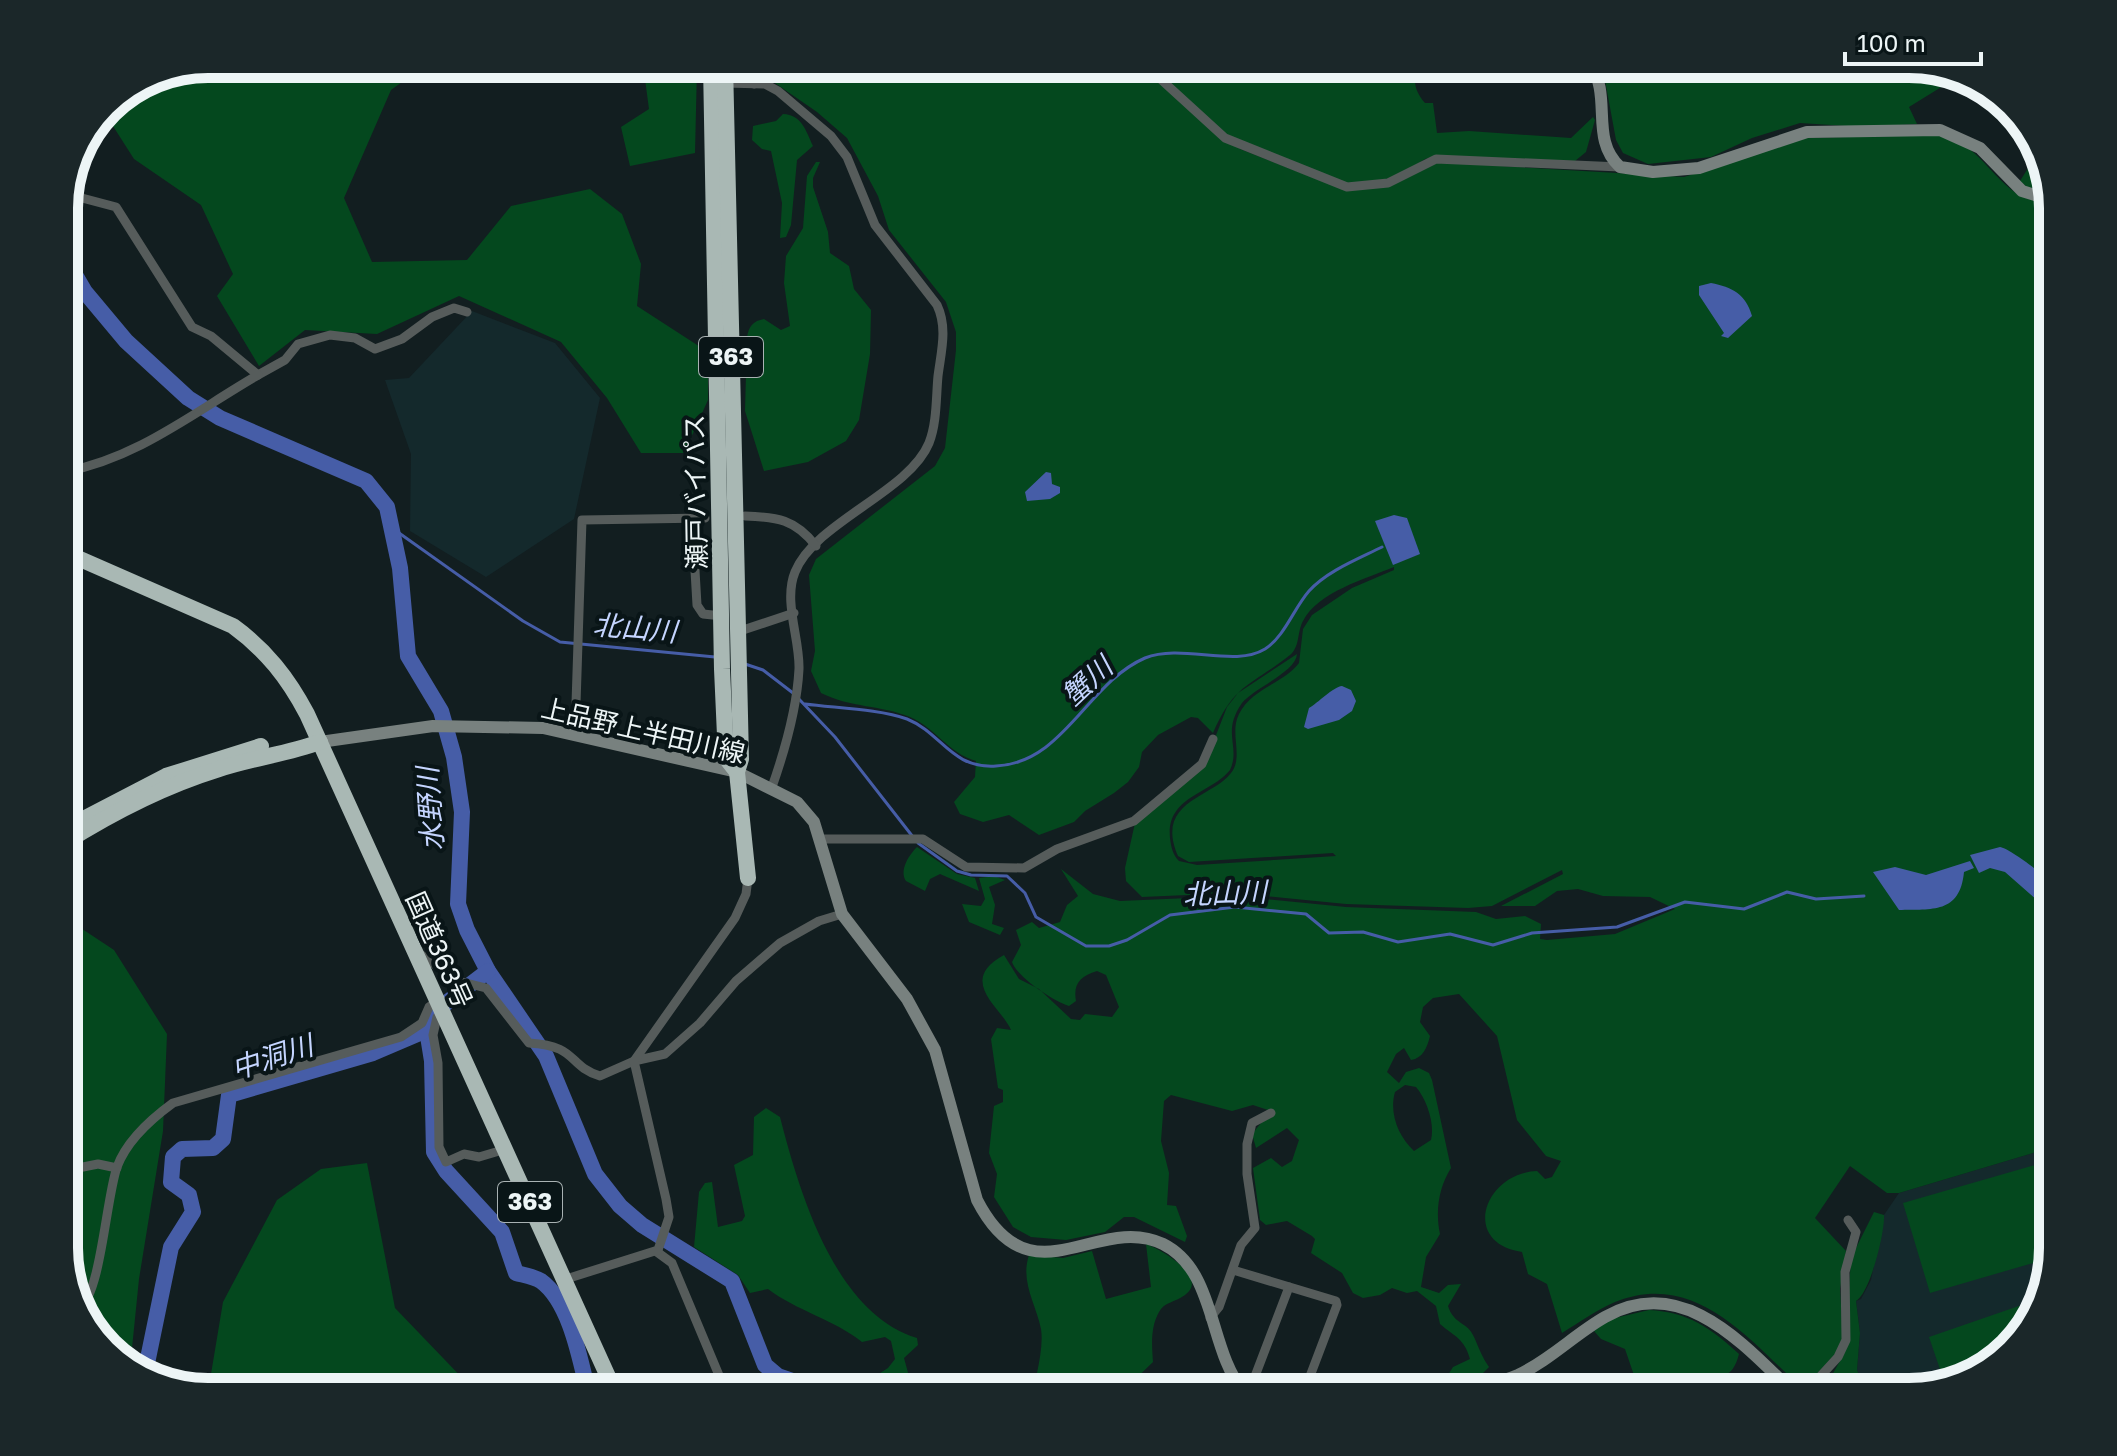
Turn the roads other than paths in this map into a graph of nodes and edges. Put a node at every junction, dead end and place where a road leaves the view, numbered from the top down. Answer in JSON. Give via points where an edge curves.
{"nodes":[{"id":1,"x":711,"y":78,"type":"edge"},
{"id":2,"x":725,"y":78,"type":"edge"},
{"id":3,"x":753,"y":78,"type":"edge"},
{"id":4,"x":1159,"y":78,"type":"edge"},
{"id":5,"x":1597,"y":78,"type":"edge"},
{"id":6,"x":725,"y":83,"type":"junction"},
{"id":7,"x":754,"y":84,"type":"junction"},
{"id":8,"x":1620,"y":167,"type":"junction"},
{"id":9,"x":79,"y":195,"type":"edge"},
{"id":10,"x":2038,"y":196,"type":"edge"},
{"id":11,"x":467,"y":312,"type":"dead end"},
{"id":12,"x":258,"y":375,"type":"junction"},
{"id":13,"x":78,"y":469,"type":"edge"},
{"id":14,"x":745,"y":516,"type":"dead end"},
{"id":15,"x":705,"y":518,"type":"dead end"},
{"id":16,"x":692,"y":519,"type":"junction"},
{"id":17,"x":816,"y":546,"type":"junction"},
{"id":18,"x":78,"y":558,"type":"edge"},
{"id":19,"x":794,"y":613,"type":"junction"},
{"id":20,"x":722,"y":616,"type":"junction"},
{"id":21,"x":737,"y":632,"type":"junction"},
{"id":22,"x":730,"y":647,"type":"junction"},
{"id":23,"x":575,"y":734,"type":"junction"},
{"id":24,"x":1213,"y":739,"type":"dead end"},
{"id":25,"x":320,"y":742,"type":"junction"},
{"id":26,"x":737,"y":772,"type":"junction"},
{"id":27,"x":772,"y":787,"type":"junction"},
{"id":28,"x":78,"y":821,"type":"edge"},
{"id":29,"x":78,"y":835,"type":"edge"},
{"id":30,"x":821,"y":839,"type":"junction"},
{"id":31,"x":748,"y":878,"type":"joint"},
{"id":32,"x":842,"y":914,"type":"junction"},
{"id":33,"x":411,"y":948,"type":"junction"},
{"id":34,"x":439,"y":1008,"type":"junction"},
{"id":35,"x":634,"y":1061,"type":"junction"},
{"id":36,"x":1271,"y":1113,"type":"dead end"},
{"id":37,"x":506,"y":1149,"type":"junction"},
{"id":38,"x":78,"y":1168,"type":"tunnel mouth"},
{"id":39,"x":117,"y":1168,"type":"junction"},
{"id":40,"x":1848,"y":1220,"type":"dead end"},
{"id":41,"x":658,"y":1251,"type":"junction"},
{"id":42,"x":1233,"y":1270,"type":"junction"},
{"id":43,"x":563,"y":1280,"type":"junction"},
{"id":44,"x":1289,"y":1287,"type":"junction"},
{"id":45,"x":88,"y":1297,"type":"edge"},
{"id":46,"x":1210,"y":1318,"type":"junction"},
{"id":47,"x":608,"y":1378,"type":"edge"},
{"id":48,"x":720,"y":1378,"type":"edge"},
{"id":49,"x":1236,"y":1378,"type":"edge"},
{"id":50,"x":1253,"y":1378,"type":"edge"},
{"id":51,"x":1309,"y":1378,"type":"edge"},
{"id":52,"x":1507,"y":1378,"type":"edge"},
{"id":53,"x":1778,"y":1378,"type":"edge"},
{"id":54,"x":1819,"y":1378,"type":"edge"}],
"edges":[{"from":1,"to":20,"type":"highway","name":"瀬戸バイパス","number":"363"},
{"from":2,"to":6,"type":"highway","name":"瀬戸バイパス","number":"363"},
{"from":3,"to":7,"type":"street"},
{"from":4,"to":8,"type":"street","via":[[1225,138],[1347,187],[1388,183],[1436,159]]},
{"from":5,"to":8,"type":"street","via":[[1605,148]]},
{"from":6,"to":7,"type":"street"},
{"from":6,"to":21,"type":"highway","name":"瀬戸バイパス","number":"363"},
{"from":7,"to":17,"type":"street","via":[[778,91],[840,146],[867,212],[937,305],[944,323],[932,432],[924,452]]},
{"from":8,"to":10,"type":"street","via":[[1653,172],[1699,168],[1807,132],[1940,130],[1980,148],[2022,191]]},
{"from":9,"to":12,"type":"street","via":[[116,207],[192,327]]},
{"from":11,"to":12,"type":"street","via":[[454,308],[375,349],[355,338],[330,335],[298,344],[285,360]]},
{"from":12,"to":13,"type":"street","via":[[130,452]]},
{"from":14,"to":17,"type":"street","via":[[785,519]]},
{"from":15,"to":16,"type":"street"},
{"from":16,"to":20,"type":"street","via":[[697,605],[703,614]]},
{"from":16,"to":23,"type":"street","via":[[582,520]]},
{"from":17,"to":19,"type":"street","via":[[792,580]]},
{"from":18,"to":25,"type":"highway","name":"国道363号","number":"363","via":[[212,615],[251,639],[283,674]]},
{"from":19,"to":21,"type":"street"},
{"from":19,"to":27,"type":"street","via":[[798,685]]},
{"from":20,"to":22,"type":"highway","name":"瀬戸バイパス","number":"363"},
{"from":21,"to":22,"type":"highway","name":"瀬戸バイパス","number":"363"},
{"from":22,"to":26,"type":"highway","name":"瀬戸バイパス","number":"363","via":[[739,674]]},
{"from":22,"to":26,"type":"highway","name":"瀬戸バイパス","number":"363","via":[[722,669],[726,758]]},
{"from":23,"to":25,"type":"street","name":"上品野上半田川線","via":[[463,725]]},
{"from":23,"to":26,"type":"street","name":"上品野上半田川線"},
{"from":24,"to":30,"type":"street","via":[[1202,764],[1134,821],[1057,849],[1024,868],[966,867],[923,839]]},
{"from":25,"to":28,"type":"highway","via":[[265,746],[192,766]]},
{"from":25,"to":29,"type":"highway","via":[[171,786]]},
{"from":25,"to":33,"type":"highway","name":"国道363号","number":"363"},
{"from":26,"to":27,"type":"street","name":"上品野上半田川線"},
{"from":26,"to":31,"type":"highway","name":"瀬戸バイパス","number":"363"},
{"from":27,"to":30,"type":"street","name":"上品野上半田川線","via":[[805,810]]},
{"from":30,"to":32,"type":"street","name":"上品野上半田川線"},
{"from":31,"to":35,"type":"street","via":[[735,918]]},
{"from":32,"to":35,"type":"street","via":[[780,943],[665,1054]]},
{"from":32,"to":46,"type":"street","name":"上品野上半田川線","via":[[923,1023],[977,1200],[997,1229],[1020,1246],[1041,1252],[1138,1238],[1165,1245],[1195,1275]]},
{"from":33,"to":34,"type":"highway","name":"国道363号","number":"363"},
{"from":33,"to":35,"type":"street","via":[[458,981],[493,996],[529,1043],[554,1044],[600,1076]]},
{"from":34,"to":37,"type":"highway","name":"国道363号","number":"363"},
{"from":34,"to":37,"type":"street","via":[[433,1035],[439,1147],[446,1162],[464,1154],[479,1157]]},
{"from":34,"to":39,"type":"street","via":[[429,1007],[422,1023],[401,1037],[173,1103],[136,1136]]},
{"from":35,"to":41,"type":"street","via":[[669,1217]]},
{"from":36,"to":42,"type":"street","via":[[1257,1118],[1249,1130],[1247,1174],[1256,1224],[1241,1245]]},
{"from":37,"to":43,"type":"highway","name":"国道363号","number":"363"},
{"from":38,"to":39,"type":"street"},
{"from":39,"to":45,"type":"street","via":[[95,1287]]},
{"from":40,"to":54,"type":"street","via":[[1856,1232],[1845,1272],[1846,1340]]},
{"from":41,"to":43,"type":"street"},
{"from":41,"to":48,"type":"street","via":[[672,1263]]},
{"from":42,"to":44,"type":"street"},
{"from":42,"to":46,"type":"street"},
{"from":43,"to":47,"type":"highway","name":"国道363号","number":"363"},
{"from":44,"to":50,"type":"street"},
{"from":44,"to":51,"type":"street","via":[[1337,1305]]},
{"from":46,"to":49,"type":"street","name":"上品野上半田川線","via":[[1225,1364]]},
{"from":52,"to":53,"type":"street","via":[[1608,1316],[1648,1305],[1681,1308],[1715,1321]]}]}
